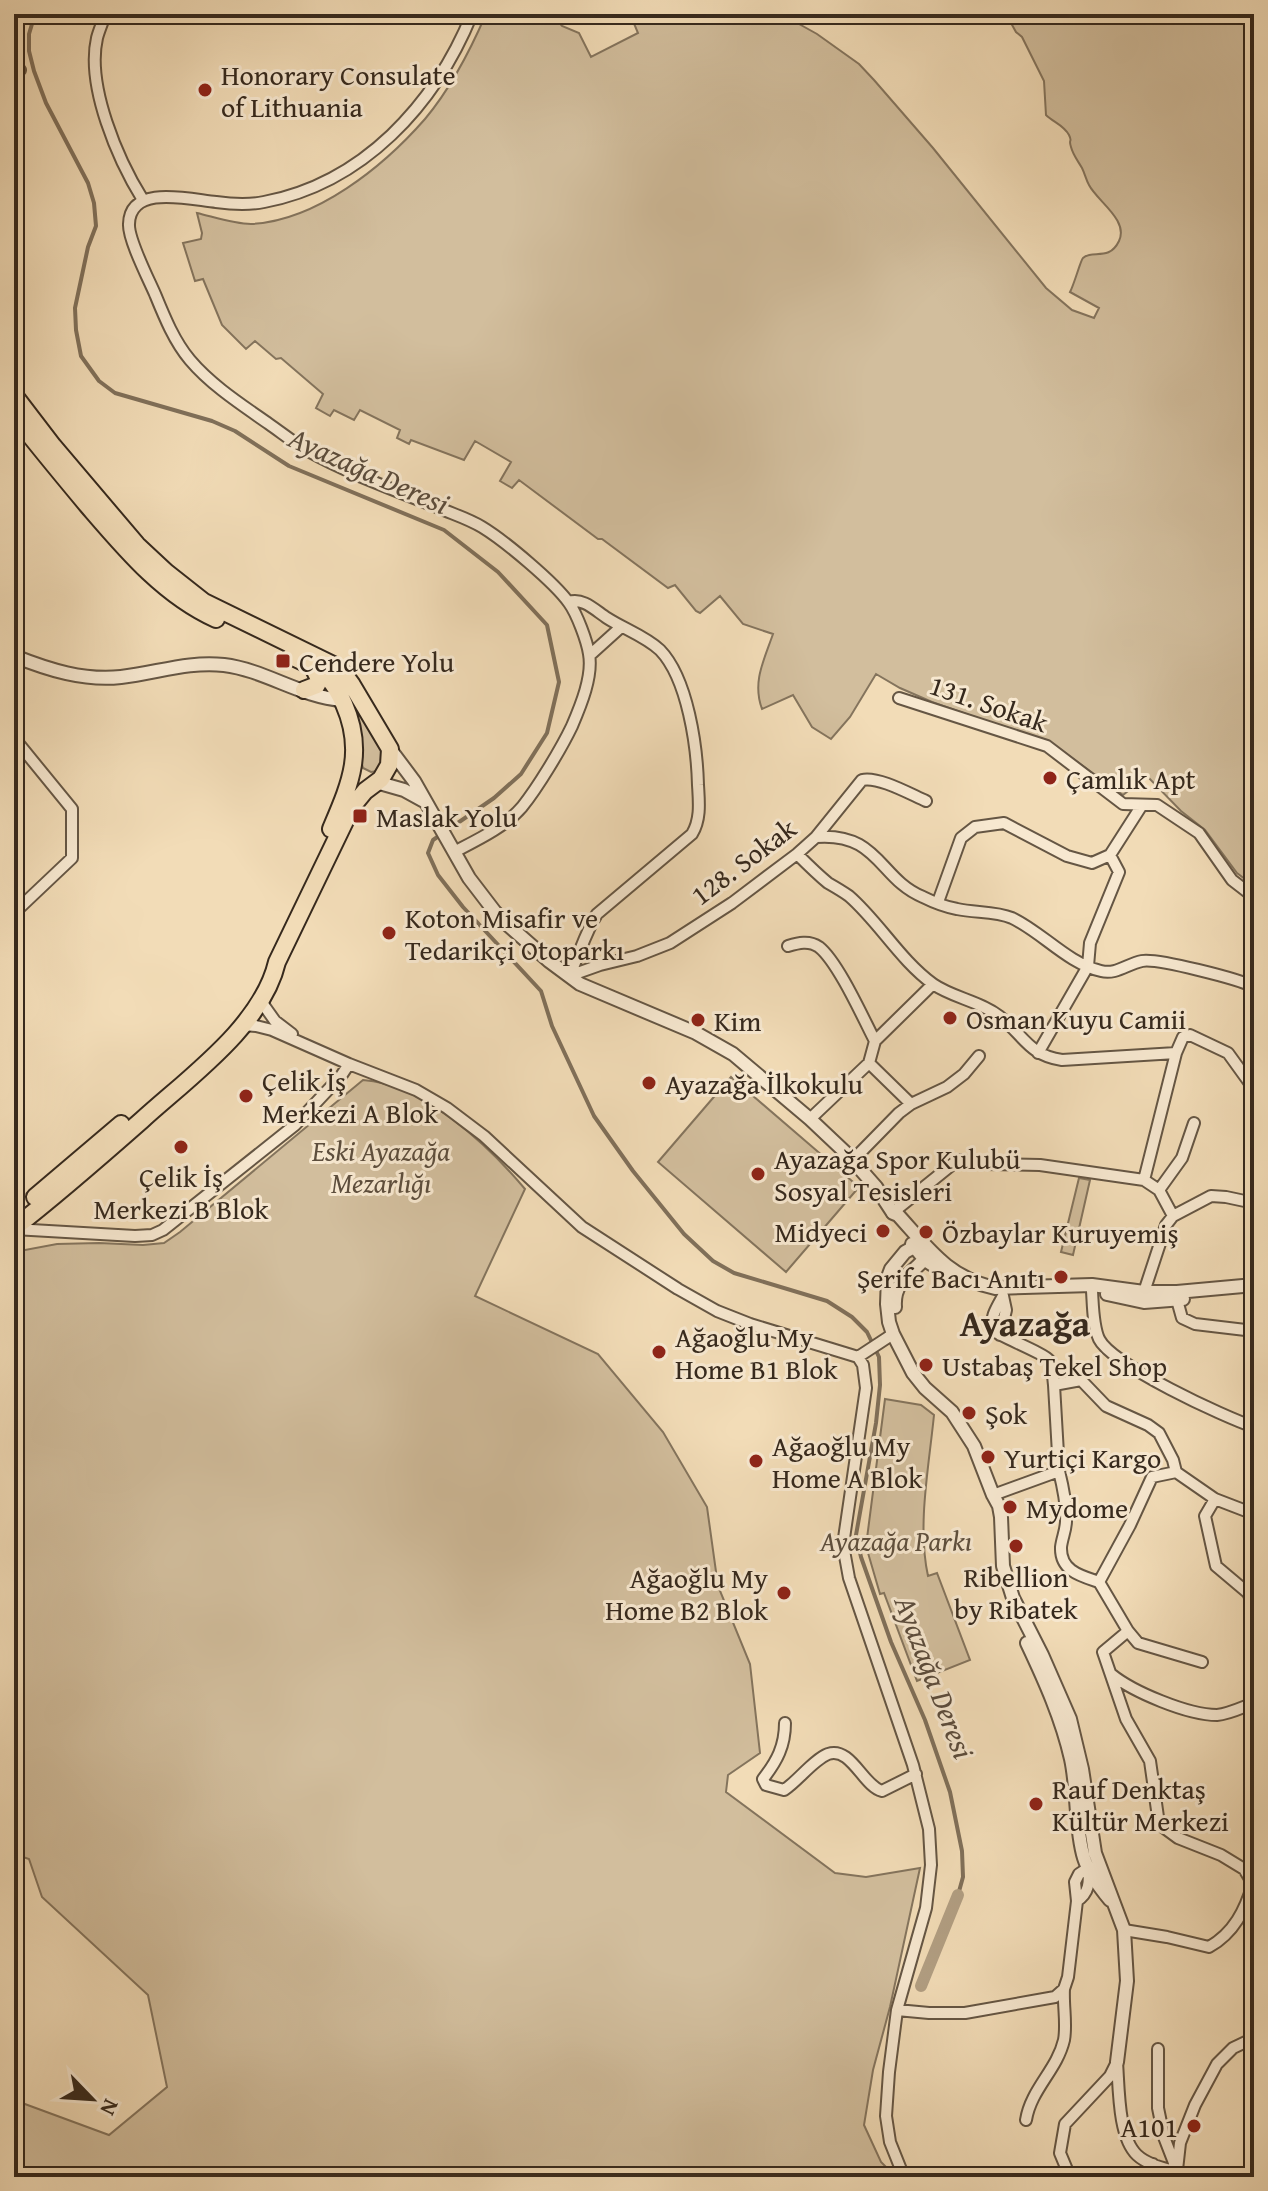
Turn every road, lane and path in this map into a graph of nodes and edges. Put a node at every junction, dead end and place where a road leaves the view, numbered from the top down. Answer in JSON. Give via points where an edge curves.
{"nodes":[{"id":1,"x":105,"y":14,"type":"edge"},
{"id":2,"x":472,"y":14,"type":"edge"},
{"id":3,"x":143,"y":200,"type":"junction"},
{"id":4,"x":14,"y":395,"type":"edge"},
{"id":5,"x":14,"y":415,"type":"edge"},
{"id":6,"x":569,"y":602,"type":"junction"},
{"id":7,"x":621,"y":627,"type":"junction"},
{"id":8,"x":590,"y":655,"type":"junction"},
{"id":9,"x":14,"y":656,"type":"edge"},
{"id":10,"x":314,"y":669,"type":"junction"},
{"id":11,"x":304,"y":690,"type":"junction"},
{"id":12,"x":899,"y":698,"type":"dead end"},
{"id":13,"x":342,"y":700,"type":"junction"},
{"id":14,"x":362,"y":702,"type":"junction"},
{"id":15,"x":352,"y":730,"type":"junction"},
{"id":16,"x":14,"y":738,"type":"edge"},
{"id":17,"x":390,"y":749,"type":"junction"},
{"id":18,"x":354,"y":762,"type":"junction"},
{"id":19,"x":376,"y":782,"type":"junction"},
{"id":20,"x":424,"y":801,"type":"junction"},
{"id":21,"x":926,"y":801,"type":"dead end"},
{"id":22,"x":1142,"y":805,"type":"junction"},
{"id":23,"x":816,"y":837,"type":"junction"},
{"id":24,"x":451,"y":846,"type":"junction"},
{"id":25,"x":797,"y":854,"type":"junction"},
{"id":26,"x":1110,"y":855,"type":"junction"},
{"id":27,"x":310,"y":891,"type":"junction"},
{"id":28,"x":1254,"y":897,"type":"edge"},
{"id":29,"x":938,"y":902,"type":"junction"},
{"id":30,"x":14,"y":913,"type":"edge"},
{"id":31,"x":788,"y":946,"type":"dead end"},
{"id":32,"x":277,"y":962,"type":"junction"},
{"id":33,"x":1088,"y":966,"type":"junction"},
{"id":34,"x":569,"y":976,"type":"junction"},
{"id":35,"x":933,"y":984,"type":"junction"},
{"id":36,"x":1254,"y":987,"type":"edge"},
{"id":37,"x":260,"y":1000,"type":"junction"},
{"id":38,"x":236,"y":1025,"type":"junction"},
{"id":39,"x":875,"y":1041,"type":"junction"},
{"id":40,"x":307,"y":1044,"type":"junction"},
{"id":41,"x":1038,"y":1053,"type":"junction"},
{"id":42,"x":1176,"y":1053,"type":"junction"},
{"id":43,"x":979,"y":1056,"type":"dead end"},
{"id":44,"x":869,"y":1063,"type":"junction"},
{"id":45,"x":349,"y":1064,"type":"junction"},
{"id":46,"x":1254,"y":1089,"type":"edge"},
{"id":47,"x":911,"y":1104,"type":"junction"},
{"id":48,"x":810,"y":1119,"type":"junction"},
{"id":49,"x":1194,"y":1123,"type":"dead end"},
{"id":50,"x":853,"y":1160,"type":"junction"},
{"id":51,"x":1144,"y":1180,"type":"junction"},
{"id":52,"x":1159,"y":1190,"type":"junction"},
{"id":53,"x":1254,"y":1203,"type":"edge"},
{"id":54,"x":893,"y":1213,"type":"junction"},
{"id":55,"x":14,"y":1214,"type":"edge"},
{"id":56,"x":1173,"y":1216,"type":"junction"},
{"id":57,"x":14,"y":1228,"type":"edge"},
{"id":58,"x":923,"y":1250,"type":"junction"},
{"id":59,"x":1092,"y":1288,"type":"junction"},
{"id":60,"x":1254,"y":1288,"type":"edge"},
{"id":61,"x":1003,"y":1292,"type":"junction"},
{"id":62,"x":1177,"y":1296,"type":"junction"},
{"id":63,"x":1144,"y":1297,"type":"junction"},
{"id":64,"x":1254,"y":1331,"type":"edge"},
{"id":65,"x":893,"y":1334,"type":"junction"},
{"id":66,"x":858,"y":1357,"type":"junction"},
{"id":67,"x":1054,"y":1385,"type":"junction"},
{"id":68,"x":935,"y":1395,"type":"junction"},
{"id":69,"x":1254,"y":1427,"type":"edge"},
{"id":70,"x":1059,"y":1471,"type":"junction"},
{"id":71,"x":1176,"y":1472,"type":"junction"},
{"id":72,"x":993,"y":1495,"type":"junction"},
{"id":73,"x":1215,"y":1499,"type":"junction"},
{"id":74,"x":1254,"y":1514,"type":"edge"},
{"id":75,"x":1254,"y":1569,"type":"edge"},
{"id":76,"x":1099,"y":1582,"type":"junction"},
{"id":77,"x":1248,"y":1593,"type":"junction"},
{"id":78,"x":1254,"y":1605,"type":"edge"},
{"id":79,"x":1128,"y":1631,"type":"junction"},
{"id":80,"x":1202,"y":1662,"type":"dead end"},
{"id":81,"x":1110,"y":1674,"type":"junction"},
{"id":82,"x":1254,"y":1703,"type":"edge"},
{"id":83,"x":785,"y":1723,"type":"dead end"},
{"id":84,"x":916,"y":1774,"type":"junction"},
{"id":85,"x":1093,"y":1866,"type":"junction"},
{"id":86,"x":1124,"y":1930,"type":"junction"},
{"id":87,"x":1064,"y":1989,"type":"junction"},
{"id":88,"x":897,"y":2010,"type":"junction"},
{"id":89,"x":1254,"y":2038,"type":"edge"},
{"id":90,"x":1158,"y":2049,"type":"dead end"},
{"id":91,"x":1117,"y":2062,"type":"junction"},
{"id":92,"x":1026,"y":2120,"type":"dead end"},
{"id":93,"x":1153,"y":2164,"type":"junction"},
{"id":94,"x":1177,"y":2170,"type":"junction"},
{"id":95,"x":904,"y":2177,"type":"edge"},
{"id":96,"x":1070,"y":2177,"type":"edge"},
{"id":97,"x":1164,"y":2177,"type":"edge"},
{"id":98,"x":1190,"y":2177,"type":"edge"}],
"edges":[{"from":1,"to":3,"type":"street","via":[[96,40],[96,71],[105,122]]},
{"from":2,"to":3,"type":"street","via":[[450,61],[415,110],[348,170],[263,202],[165,196]]},
{"from":3,"to":6,"type":"street","via":[[129,225],[139,257],[179,346],[213,382],[330,463],[483,528]]},
{"from":4,"to":14,"type":"main road","via":[[137,545],[166,572],[204,602],[333,665]]},
{"from":5,"to":10,"type":"main road","via":[[132,557],[159,581],[197,611]]},
{"from":6,"to":7,"type":"street","via":[[588,605]]},
{"from":6,"to":8,"type":"street"},
{"from":7,"to":8,"type":"street"},
{"from":7,"to":34,"type":"street","via":[[660,651],[674,670],[697,752],[698,824],[597,914]]},
{"from":8,"to":24,"type":"street","via":[[576,716],[521,808],[506,821]]},
{"from":9,"to":11,"type":"street","via":[[55,671],[102,678],[185,664],[229,665]]},
{"from":10,"to":11,"type":"main road","via":[[317,685]]},
{"from":10,"to":13,"type":"main road","via":[[327,676]]},
{"from":11,"to":13,"type":"street"},
{"from":11,"to":15,"type":"street","via":[[335,710]]},
{"from":12,"to":22,"type":"street","name":"131. Sokak","via":[[1047,746],[1123,804]]},
{"from":13,"to":14,"type":"main road","via":[[353,697]]},
{"from":13,"to":15,"type":"main road"},
{"from":14,"to":17,"type":"main road"},
{"from":15,"to":18,"type":"main road"},
{"from":16,"to":30,"type":"street","via":[[72,809],[72,858]]},
{"from":17,"to":19,"type":"main road","via":[[387,770]]},
{"from":17,"to":20,"type":"street"},
{"from":18,"to":19,"type":"main road","via":[[361,778]]},
{"from":18,"to":27,"type":"main road"},
{"from":19,"to":20,"type":"street"},
{"from":19,"to":27,"type":"main road","via":[[356,802]]},
{"from":20,"to":24,"type":"street"},
{"from":21,"to":23,"type":"street","name":"128. Sokak","via":[[868,778]]},
{"from":22,"to":26,"type":"street"},
{"from":22,"to":28,"type":"street","name":"131. Sokak","via":[[1157,805],[1199,833],[1232,880]]},
{"from":23,"to":25,"type":"street","name":"128. Sokak"},
{"from":23,"to":29,"type":"street","via":[[855,842],[905,888]]},
{"from":24,"to":34,"type":"street","via":[[495,912]]},
{"from":25,"to":34,"type":"street","name":"128. Sokak","via":[[670,943]]},
{"from":25,"to":35,"type":"street","via":[[848,895]]},
{"from":26,"to":29,"type":"street","via":[[1092,863],[1004,823],[975,827],[961,838]]},
{"from":26,"to":33,"type":"street","via":[[1119,872],[1090,943]]},
{"from":27,"to":32,"type":"main road"},
{"from":29,"to":33,"type":"street","via":[[1007,916]]},
{"from":31,"to":39,"type":"street","via":[[810,943],[820,948]]},
{"from":32,"to":37,"type":"main road"},
{"from":32,"to":38,"type":"main road"},
{"from":33,"to":36,"type":"street","via":[[1102,972],[1143,961],[1163,962]]},
{"from":33,"to":41,"type":"street"},
{"from":34,"to":48,"type":"street","via":[[721,1046]]},
{"from":35,"to":39,"type":"street"},
{"from":35,"to":41,"type":"street","via":[[997,1014]]},
{"from":37,"to":38,"type":"main road"},
{"from":37,"to":40,"type":"street","via":[[275,1021]]},
{"from":38,"to":40,"type":"street","via":[[263,1027]]},
{"from":38,"to":55,"type":"main road"},
{"from":38,"to":57,"type":"main road","via":[[209,1060]]},
{"from":39,"to":44,"type":"street"},
{"from":40,"to":45,"type":"street"},
{"from":41,"to":42,"type":"street","via":[[1062,1060]]},
{"from":42,"to":46,"type":"street","via":[[1183,1037],[1190,1035],[1228,1053]]},
{"from":42,"to":51,"type":"street"},
{"from":43,"to":47,"type":"street","via":[[947,1087]]},
{"from":44,"to":47,"type":"street"},
{"from":44,"to":48,"type":"street"},
{"from":45,"to":57,"type":"street","via":[[295,1125],[163,1230],[135,1236]]},
{"from":45,"to":66,"type":"street","via":[[447,1108],[582,1227],[678,1289],[750,1324]]},
{"from":47,"to":50,"type":"street"},
{"from":48,"to":50,"type":"street"},
{"from":49,"to":52,"type":"street","via":[[1182,1158]]},
{"from":50,"to":54,"type":"street"},
{"from":51,"to":52,"type":"street"},
{"from":51,"to":54,"type":"street","via":[[961,1160]]},
{"from":52,"to":56,"type":"street"},
{"from":53,"to":56,"type":"street","via":[[1211,1196]]},
{"from":54,"to":58,"type":"street","via":[[896,1224]]},
{"from":56,"to":63,"type":"street"},
{"from":58,"to":61,"type":"street"},
{"from":58,"to":65,"type":"street","via":[[897,1261],[888,1277]]},
{"from":58,"to":68,"type":"street","via":[[898,1286],[895,1301],[905,1342]]},
{"from":59,"to":61,"type":"street"},
{"from":59,"to":63,"type":"street"},
{"from":59,"to":69,"type":"street","via":[[1098,1338],[1115,1356]]},
{"from":60,"to":62,"type":"street"},
{"from":61,"to":67,"type":"street","via":[[1006,1310],[1000,1335],[1046,1355]]},
{"from":62,"to":63,"type":"street"},
{"from":62,"to":64,"type":"street","via":[[1182,1318],[1195,1324]]},
{"from":65,"to":66,"type":"street"},
{"from":65,"to":68,"type":"street","via":[[913,1373]]},
{"from":66,"to":84,"type":"street","via":[[866,1388],[843,1545],[849,1578]]},
{"from":67,"to":70,"type":"street"},
{"from":67,"to":71,"type":"street","via":[[1081,1380],[1106,1406],[1148,1425],[1159,1433]]},
{"from":68,"to":72,"type":"street","via":[[966,1433]]},
{"from":70,"to":72,"type":"street"},
{"from":70,"to":76,"type":"street","via":[[1066,1524],[1064,1562],[1074,1574]]},
{"from":71,"to":73,"type":"street"},
{"from":71,"to":76,"type":"street","via":[[1152,1477]]},
{"from":72,"to":85,"type":"street","via":[[1001,1517],[1008,1584],[1070,1719]]},
{"from":73,"to":74,"type":"street"},
{"from":73,"to":77,"type":"street","via":[[1205,1516],[1216,1566]]},
{"from":75,"to":77,"type":"street"},
{"from":76,"to":79,"type":"street"},
{"from":77,"to":78,"type":"street"},
{"from":79,"to":80,"type":"street","via":[[1138,1643]]},
{"from":79,"to":81,"type":"street","via":[[1103,1652]]},
{"from":81,"to":82,"type":"street","via":[[1169,1704],[1206,1714],[1221,1715]]},
{"from":81,"to":86,"type":"street","via":[[1126,1719],[1150,1761],[1159,1824],[1244,1869],[1253,1884],[1244,1911],[1223,1939],[1209,1947]]},
{"from":83,"to":84,"type":"street","via":[[777,1760],[763,1779],[773,1788],[784,1790],[830,1753],[853,1763],[873,1789],[889,1789]]},
{"from":84,"to":88,"type":"street","via":[[931,1865],[926,1908]]},
{"from":85,"to":86,"type":"street","via":[[1111,1892]]},
{"from":85,"to":87,"type":"street","via":[[1085,1896],[1077,1901]]},
{"from":86,"to":91,"type":"street","via":[[1127,1981]]},
{"from":87,"to":88,"type":"street","via":[[1055,1997],[965,2013]]},
{"from":87,"to":92,"type":"street","via":[[1064,2039]]},
{"from":88,"to":95,"type":"street","via":[[886,2116]]},
{"from":89,"to":94,"type":"street","via":[[1217,2064],[1180,2143]]},
{"from":90,"to":94,"type":"street","via":[[1158,2108]]},
{"from":91,"to":93,"type":"street","via":[[1122,2127],[1136,2154]]},
{"from":91,"to":96,"type":"street","via":[[1065,2124],[1060,2153]]},
{"from":93,"to":94,"type":"street"},
{"from":93,"to":97,"type":"street"},
{"from":94,"to":98,"type":"street"}]}
